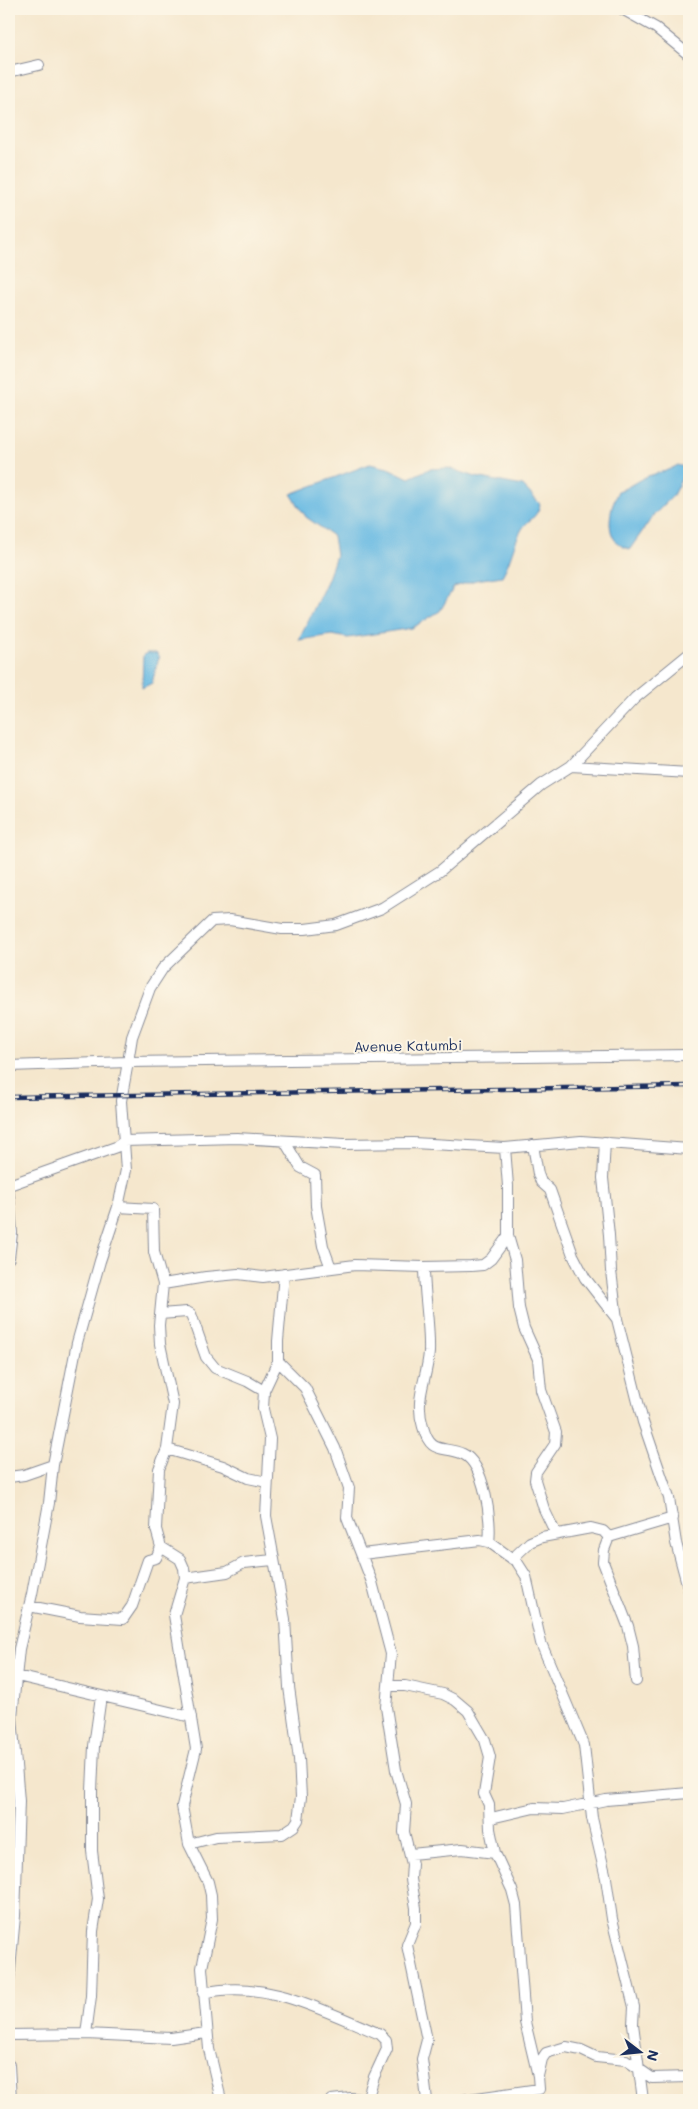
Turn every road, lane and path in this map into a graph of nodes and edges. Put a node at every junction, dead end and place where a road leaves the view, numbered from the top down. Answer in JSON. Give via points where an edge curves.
{"nodes":[{"id":1,"x":622,"y":9,"type":"edge"},
{"id":2,"x":689,"y":55,"type":"edge"},
{"id":3,"x":39,"y":65,"type":"dead end"},
{"id":4,"x":9,"y":72,"type":"edge"},
{"id":5,"x":689,"y":654,"type":"edge"},
{"id":6,"x":571,"y":766,"type":"junction"},
{"id":7,"x":689,"y":773,"type":"edge"},
{"id":8,"x":689,"y":1055,"type":"edge"},
{"id":9,"x":128,"y":1062,"type":"junction"},
{"id":10,"x":9,"y":1066,"type":"edge"},
{"id":11,"x":124,"y":1142,"type":"junction"},
{"id":12,"x":285,"y":1142,"type":"junction"},
{"id":13,"x":605,"y":1142,"type":"junction"},
{"id":14,"x":533,"y":1146,"type":"junction"},
{"id":15,"x":505,"y":1148,"type":"junction"},
{"id":16,"x":689,"y":1149,"type":"edge"},
{"id":17,"x":9,"y":1185,"type":"edge"},
{"id":18,"x":9,"y":1195,"type":"edge"},
{"id":19,"x":118,"y":1207,"type":"junction"},
{"id":20,"x":508,"y":1236,"type":"junction"},
{"id":21,"x":9,"y":1258,"type":"edge"},
{"id":22,"x":331,"y":1268,"type":"junction"},
{"id":23,"x":424,"y":1268,"type":"junction"},
{"id":24,"x":284,"y":1274,"type":"junction"},
{"id":25,"x":163,"y":1284,"type":"junction"},
{"id":26,"x":160,"y":1314,"type":"junction"},
{"id":27,"x":617,"y":1319,"type":"junction"},
{"id":28,"x":278,"y":1361,"type":"junction"},
{"id":29,"x":264,"y":1391,"type":"junction"},
{"id":30,"x":168,"y":1449,"type":"junction"},
{"id":31,"x":53,"y":1465,"type":"junction"},
{"id":32,"x":9,"y":1477,"type":"edge"},
{"id":33,"x":267,"y":1482,"type":"junction"},
{"id":34,"x":672,"y":1518,"type":"junction"},
{"id":35,"x":556,"y":1534,"type":"junction"},
{"id":36,"x":609,"y":1537,"type":"junction"},
{"id":37,"x":489,"y":1542,"type":"junction"},
{"id":38,"x":161,"y":1547,"type":"junction"},
{"id":39,"x":362,"y":1554,"type":"junction"},
{"id":40,"x":512,"y":1559,"type":"junction"},
{"id":41,"x":273,"y":1560,"type":"junction"},
{"id":42,"x":185,"y":1578,"type":"junction"},
{"id":43,"x":689,"y":1591,"type":"edge"},
{"id":44,"x":29,"y":1606,"type":"junction"},
{"id":45,"x":17,"y":1676,"type":"junction"},
{"id":46,"x":636,"y":1681,"type":"dead end"},
{"id":47,"x":389,"y":1686,"type":"junction"},
{"id":48,"x":101,"y":1696,"type":"junction"},
{"id":49,"x":191,"y":1717,"type":"junction"},
{"id":50,"x":10,"y":1718,"type":"edge"},
{"id":51,"x":689,"y":1793,"type":"edge"},
{"id":52,"x":590,"y":1804,"type":"junction"},
{"id":53,"x":491,"y":1818,"type":"junction"},
{"id":54,"x":189,"y":1844,"type":"junction"},
{"id":55,"x":495,"y":1852,"type":"junction"},
{"id":56,"x":411,"y":1854,"type":"junction"},
{"id":57,"x":9,"y":1980,"type":"edge"},
{"id":58,"x":203,"y":1993,"type":"junction"},
{"id":59,"x":206,"y":2033,"type":"junction"},
{"id":60,"x":86,"y":2034,"type":"junction"},
{"id":61,"x":9,"y":2035,"type":"edge"},
{"id":62,"x":9,"y":2065,"type":"edge"},
{"id":63,"x":639,"y":2070,"type":"junction"},
{"id":64,"x":538,"y":2076,"type":"junction"},
{"id":65,"x":689,"y":2077,"type":"edge"},
{"id":66,"x":539,"y":2089,"type":"junction"},
{"id":67,"x":11,"y":2100,"type":"edge"},
{"id":68,"x":221,"y":2100,"type":"edge"},
{"id":69,"x":331,"y":2100,"type":"edge"},
{"id":70,"x":367,"y":2100,"type":"edge"},
{"id":71,"x":427,"y":2100,"type":"edge"},
{"id":72,"x":464,"y":2100,"type":"edge"},
{"id":73,"x":542,"y":2100,"type":"edge"},
{"id":74,"x":643,"y":2100,"type":"edge"}],
"edges":[{"from":1,"to":2,"type":"street","via":[[656,28]]},
{"from":3,"to":4,"type":"street"},
{"from":5,"to":6,"type":"street","via":[[634,698]]},
{"from":6,"to":7,"type":"street"},
{"from":6,"to":9,"type":"street","via":[[541,785],[440,871],[382,908],[336,926],[305,929],[282,929],[230,920],[212,921],[163,968],[150,988],[132,1037]]},
{"from":8,"to":9,"type":"street","name":"Avenue Katumbi"},
{"from":9,"to":10,"type":"street","name":"Avenue Katumbi"},
{"from":9,"to":11,"type":"street","via":[[121,1101]]},
{"from":11,"to":12,"type":"street","via":[[237,1138]]},
{"from":11,"to":17,"type":"street"},
{"from":11,"to":19,"type":"street","via":[[126,1170]]},
{"from":12,"to":15,"type":"street"},
{"from":12,"to":22,"type":"street","via":[[300,1167],[315,1175],[317,1214]]},
{"from":13,"to":14,"type":"street","via":[[581,1140]]},
{"from":13,"to":16,"type":"street"},
{"from":13,"to":27,"type":"street","via":[[603,1178]]},
{"from":14,"to":15,"type":"street"},
{"from":14,"to":27,"type":"street","via":[[541,1182],[550,1190],[573,1256],[585,1278]]},
{"from":15,"to":20,"type":"street"},
{"from":18,"to":21,"type":"street","via":[[12,1233]]},
{"from":19,"to":25,"type":"street","via":[[153,1209],[154,1252]]},
{"from":19,"to":31,"type":"street","via":[[79,1334]]},
{"from":20,"to":23,"type":"street","via":[[491,1259],[483,1264]]},
{"from":20,"to":35,"type":"street","via":[[515,1260],[519,1308],[538,1359],[541,1390],[556,1432],[555,1444],[536,1472],[535,1480]]},
{"from":22,"to":23,"type":"street","via":[[354,1265]]},
{"from":22,"to":24,"type":"street"},
{"from":23,"to":37,"type":"street","via":[[429,1350],[419,1412],[426,1438],[431,1444],[448,1452],[463,1454],[471,1459],[477,1470],[488,1509]]},
{"from":24,"to":25,"type":"street","via":[[238,1274]]},
{"from":24,"to":28,"type":"street"},
{"from":25,"to":26,"type":"street"},
{"from":26,"to":29,"type":"street","via":[[191,1314],[206,1357],[215,1368]]},
{"from":26,"to":30,"type":"street","via":[[160,1344],[173,1404]]},
{"from":27,"to":34,"type":"street"},
{"from":28,"to":29,"type":"street"},
{"from":28,"to":39,"type":"street","via":[[305,1388],[335,1448],[349,1488],[348,1518]]},
{"from":29,"to":33,"type":"street","via":[[263,1410],[270,1439]]},
{"from":30,"to":33,"type":"street"},
{"from":30,"to":38,"type":"street","via":[[159,1469],[157,1494],[156,1529]]},
{"from":31,"to":32,"type":"street"},
{"from":31,"to":44,"type":"street"},
{"from":33,"to":41,"type":"street","via":[[267,1528]]},
{"from":34,"to":36,"type":"street"},
{"from":34,"to":43,"type":"street"},
{"from":35,"to":36,"type":"street","via":[[591,1528],[603,1531]]},
{"from":35,"to":40,"type":"street","via":[[530,1542]]},
{"from":36,"to":46,"type":"street","via":[[603,1562],[628,1626]]},
{"from":37,"to":39,"type":"street","via":[[467,1540]]},
{"from":37,"to":40,"type":"street"},
{"from":38,"to":42,"type":"street","via":[[180,1559]]},
{"from":38,"to":44,"type":"street","via":[[156,1558],[148,1560],[132,1606],[123,1619],[80,1616]]},
{"from":39,"to":47,"type":"street","via":[[391,1654]]},
{"from":40,"to":52,"type":"street","via":[[526,1576],[540,1643],[584,1745]]},
{"from":41,"to":42,"type":"street","via":[[244,1563],[220,1574]]},
{"from":41,"to":54,"type":"street","via":[[285,1620],[289,1687],[299,1759],[301,1797],[298,1820],[282,1834],[216,1837]]},
{"from":42,"to":49,"type":"street","via":[[174,1615]]},
{"from":44,"to":45,"type":"street"},
{"from":45,"to":48,"type":"street"},
{"from":45,"to":50,"type":"street"},
{"from":47,"to":53,"type":"street","via":[[443,1694],[468,1711],[485,1740],[490,1757],[484,1794]]},
{"from":47,"to":56,"type":"street","via":[[386,1707],[389,1733],[406,1804],[404,1832]]},
{"from":48,"to":49,"type":"street"},
{"from":48,"to":60,"type":"street","via":[[92,1791],[92,1851],[98,1899]]},
{"from":49,"to":54,"type":"street","via":[[196,1749],[182,1806]]},
{"from":50,"to":57,"type":"street","via":[[19,1801]]},
{"from":51,"to":52,"type":"street"},
{"from":52,"to":53,"type":"street","via":[[563,1809],[534,1808]]},
{"from":52,"to":63,"type":"street","via":[[612,1919],[634,2007]]},
{"from":53,"to":55,"type":"street"},
{"from":54,"to":58,"type":"street","via":[[211,1895],[212,1919],[202,1968]]},
{"from":55,"to":56,"type":"street","via":[[462,1848]]},
{"from":55,"to":64,"type":"street","via":[[516,1905],[525,2022]]},
{"from":56,"to":71,"type":"street","via":[[410,1879],[416,1923],[407,1945],[427,2040],[422,2059]]},
{"from":58,"to":59,"type":"street"},
{"from":58,"to":70,"type":"street","via":[[230,1988],[286,1995],[380,2034],[386,2040],[387,2049]]},
{"from":59,"to":60,"type":"street","via":[[171,2038]]},
{"from":59,"to":68,"type":"street"},
{"from":60,"to":61,"type":"street"},
{"from":62,"to":67,"type":"street"},
{"from":63,"to":64,"type":"street","via":[[626,2060],[566,2048],[546,2053]]},
{"from":63,"to":65,"type":"street","via":[[652,2078]]},
{"from":63,"to":74,"type":"street"},
{"from":64,"to":66,"type":"street"},
{"from":66,"to":72,"type":"street"},
{"from":66,"to":73,"type":"street"},
{"from":69,"to":70,"type":"street"}]}
